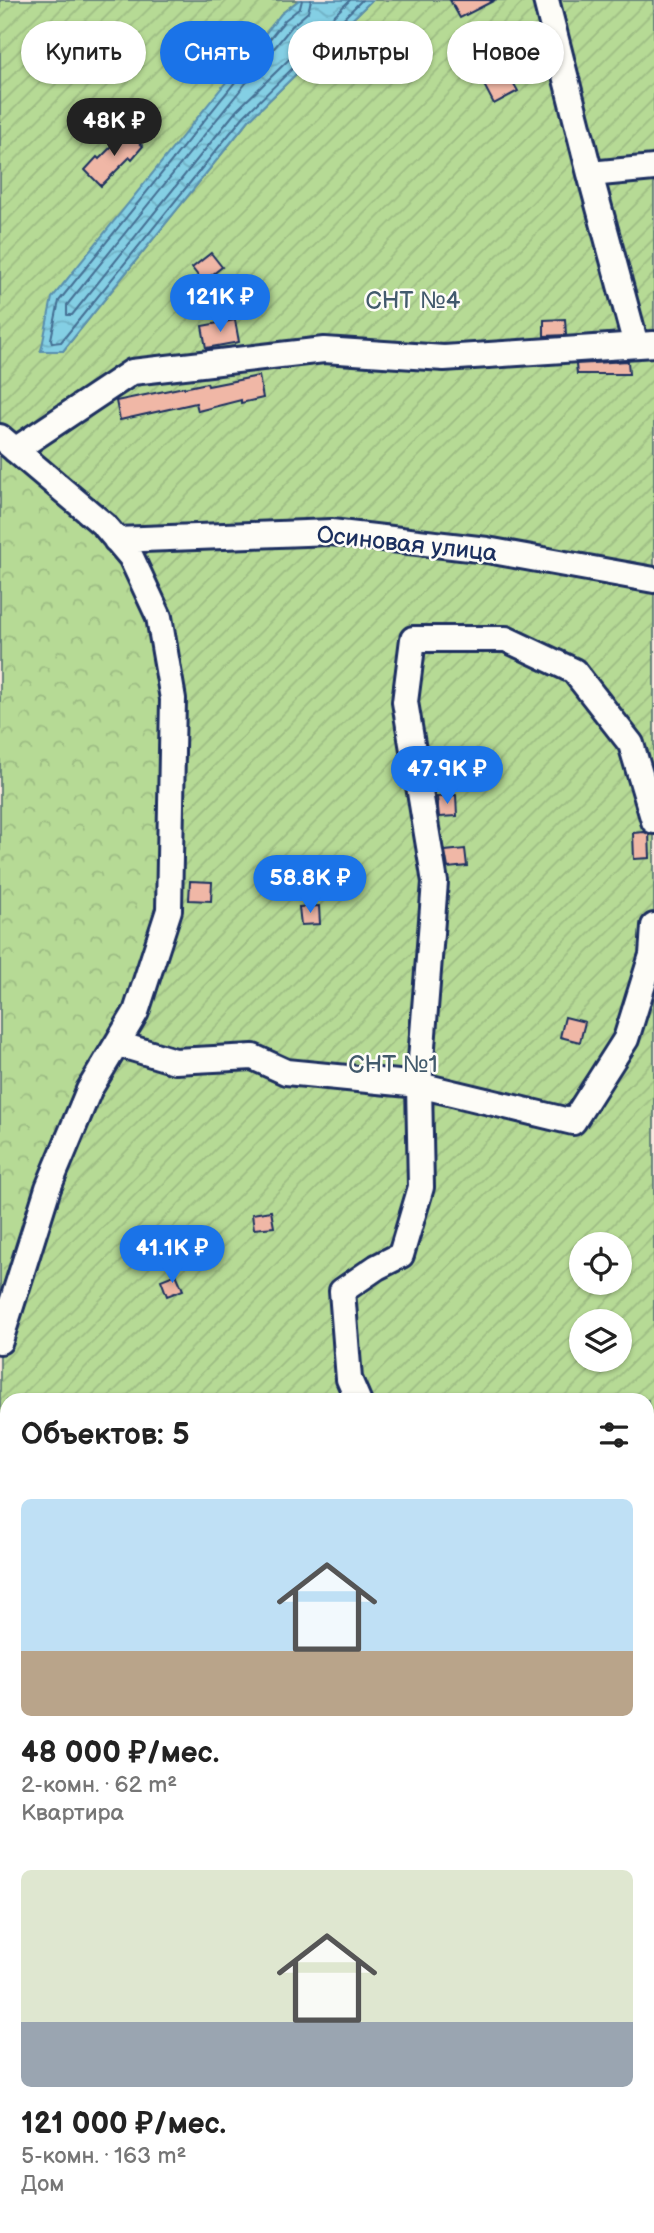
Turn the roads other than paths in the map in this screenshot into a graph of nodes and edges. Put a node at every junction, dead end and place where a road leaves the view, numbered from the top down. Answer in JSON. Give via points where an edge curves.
{"nodes":[{"id":1,"x":546,"y":0,"type":"edge"},
{"id":2,"x":654,"y":168,"type":"edge"},
{"id":3,"x":590,"y":174,"type":"junction"},
{"id":4,"x":645,"y":344,"type":"edge"},
{"id":5,"x":7,"y":443,"type":"edge"},
{"id":6,"x":116,"y":540,"type":"junction"},
{"id":7,"x":654,"y":580,"type":"edge"},
{"id":8,"x":654,"y":821,"type":"edge"},
{"id":9,"x":654,"y":926,"type":"edge"},
{"id":10,"x":118,"y":1044,"type":"junction"},
{"id":11,"x":419,"y":1086,"type":"junction"},
{"id":12,"x":0,"y":1341,"type":"edge"},
{"id":13,"x":355,"y":1393,"type":"edge"}],
"edges":[{"from":1,"to":3,"type":"street"},
{"from":2,"to":3,"type":"street"},
{"from":3,"to":4,"type":"street"},
{"from":4,"to":5,"type":"street","via":[[444,358],[324,350],[132,372]]},
{"from":5,"to":6,"type":"street"},
{"from":6,"to":7,"type":"street","name":"Осиновая улица","via":[[331,532],[487,550]]},
{"from":6,"to":10,"type":"street","via":[[131,557],[159,617],[173,699],[169,910],[136,1012]]},
{"from":8,"to":11,"type":"street","via":[[631,744],[574,671],[506,639],[413,639],[405,702],[435,882]]},
{"from":9,"to":11,"type":"street","via":[[652,955],[626,1039],[573,1122]]},
{"from":10,"to":11,"type":"street","via":[[175,1061],[254,1057],[286,1072]]},
{"from":10,"to":12,"type":"street","via":[[89,1090],[48,1188]]},
{"from":11,"to":13,"type":"street","via":[[421,1187],[401,1255],[342,1291],[349,1378]]}]}
